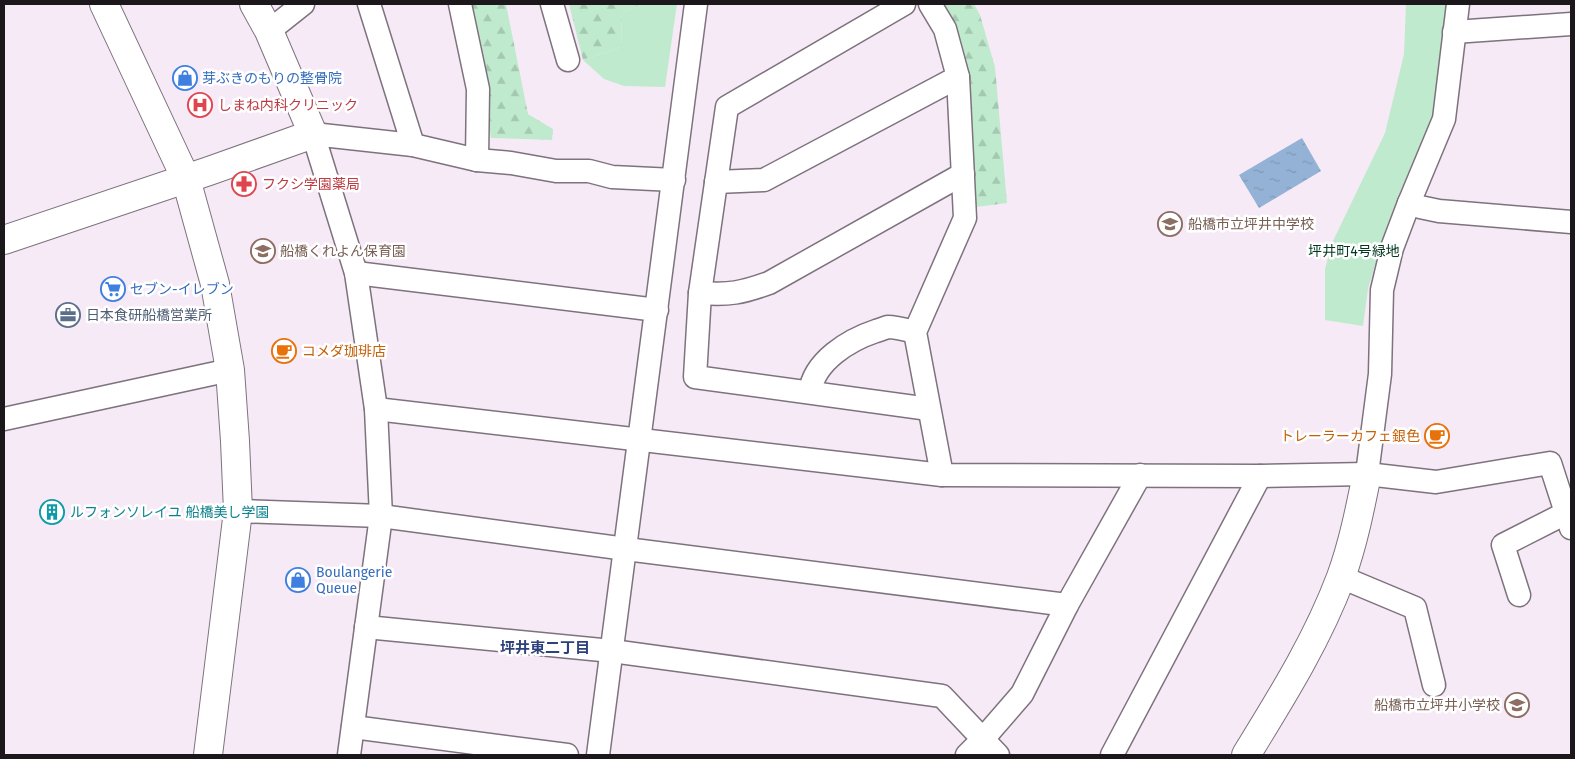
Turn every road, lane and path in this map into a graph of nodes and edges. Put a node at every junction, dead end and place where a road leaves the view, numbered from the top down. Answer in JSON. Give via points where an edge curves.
{"nodes":[{"id":1,"x":104,"y":4,"type":"edge"},
{"id":2,"x":254,"y":4,"type":"edge"},
{"id":3,"x":303,"y":4,"type":"edge"},
{"id":4,"x":369,"y":4,"type":"edge"},
{"id":5,"x":460,"y":4,"type":"edge"},
{"id":6,"x":552,"y":4,"type":"edge"},
{"id":7,"x":696,"y":4,"type":"edge"},
{"id":8,"x":904,"y":4,"type":"edge"},
{"id":9,"x":930,"y":4,"type":"edge"},
{"id":10,"x":1458,"y":4,"type":"edge"},
{"id":11,"x":1571,"y":24,"type":"edge"},
{"id":12,"x":269,"y":31,"type":"junction"},
{"id":13,"x":1454,"y":32,"type":"junction"},
{"id":14,"x":568,"y":60,"type":"dead end"},
{"id":15,"x":958,"y":77,"type":"junction"},
{"id":16,"x":313,"y":134,"type":"junction"},
{"id":17,"x":413,"y":145,"type":"junction"},
{"id":18,"x":477,"y":160,"type":"junction"},
{"id":19,"x":963,"y":174,"type":"junction"},
{"id":20,"x":186,"y":179,"type":"junction"},
{"id":21,"x":674,"y":180,"type":"junction"},
{"id":22,"x":716,"y":182,"type":"junction"},
{"id":23,"x":1409,"y":203,"type":"junction"},
{"id":24,"x":1571,"y":222,"type":"edge"},
{"id":25,"x":4,"y":240,"type":"edge"},
{"id":26,"x":356,"y":273,"type":"junction"},
{"id":27,"x":700,"y":293,"type":"junction"},
{"id":28,"x":657,"y":310,"type":"junction"},
{"id":29,"x":915,"y":332,"type":"junction"},
{"id":30,"x":230,"y":370,"type":"junction"},
{"id":31,"x":810,"y":392,"type":"junction"},
{"id":32,"x":376,"y":409,"type":"junction"},
{"id":33,"x":929,"y":409,"type":"junction"},
{"id":34,"x":4,"y":419,"type":"edge"},
{"id":35,"x":640,"y":438,"type":"junction"},
{"id":36,"x":1367,"y":474,"type":"junction"},
{"id":37,"x":942,"y":475,"type":"junction"},
{"id":38,"x":1140,"y":475,"type":"junction"},
{"id":39,"x":1260,"y":476,"type":"junction"},
{"id":40,"x":238,"y":511,"type":"junction"},
{"id":41,"x":382,"y":516,"type":"junction"},
{"id":42,"x":1569,"y":520,"type":"edge"},
{"id":43,"x":626,"y":549,"type":"junction"},
{"id":44,"x":1341,"y":577,"type":"junction"},
{"id":45,"x":1519,"y":595,"type":"dead end"},
{"id":46,"x":1067,"y":605,"type":"junction"},
{"id":47,"x":366,"y":627,"type":"junction"},
{"id":48,"x":612,"y":650,"type":"junction"},
{"id":49,"x":1434,"y":685,"type":"dead end"},
{"id":50,"x":353,"y":727,"type":"junction"},
{"id":51,"x":991,"y":747,"type":"edge"},
{"id":52,"x":208,"y":755,"type":"edge"},
{"id":53,"x":349,"y":755,"type":"edge"},
{"id":54,"x":566,"y":755,"type":"edge"},
{"id":55,"x":598,"y":755,"type":"edge"},
{"id":56,"x":967,"y":755,"type":"edge"},
{"id":57,"x":1112,"y":755,"type":"edge"},
{"id":58,"x":1246,"y":755,"type":"edge"}],
"edges":[{"from":1,"to":20,"type":"street"},
{"from":2,"to":12,"type":"street"},
{"from":3,"to":12,"type":"street"},
{"from":4,"to":17,"type":"street"},
{"from":5,"to":18,"type":"street","via":[[478,89]]},
{"from":6,"to":14,"type":"street"},
{"from":7,"to":21,"type":"street"},
{"from":8,"to":22,"type":"street","via":[[727,107]]},
{"from":9,"to":15,"type":"street","via":[[945,29]]},
{"from":10,"to":13,"type":"street"},
{"from":11,"to":13,"type":"street"},
{"from":12,"to":16,"type":"street"},
{"from":13,"to":23,"type":"street","via":[[1444,119]]},
{"from":15,"to":19,"type":"street"},
{"from":15,"to":22,"type":"street","via":[[764,180]]},
{"from":16,"to":17,"type":"street"},
{"from":16,"to":20,"type":"street"},
{"from":16,"to":26,"type":"street"},
{"from":17,"to":18,"type":"street"},
{"from":18,"to":21,"type":"street","via":[[556,171],[589,171],[612,177]]},
{"from":19,"to":27,"type":"street","via":[[769,283],[728,294]]},
{"from":19,"to":29,"type":"street","via":[[965,218]]},
{"from":20,"to":25,"type":"street"},
{"from":20,"to":30,"type":"street","via":[[216,284]]},
{"from":21,"to":28,"type":"street"},
{"from":22,"to":27,"type":"street"},
{"from":23,"to":24,"type":"street","via":[[1439,211]]},
{"from":23,"to":36,"type":"street","via":[[1392,248],[1382,290],[1380,374]]},
{"from":26,"to":28,"type":"street"},
{"from":26,"to":32,"type":"street"},
{"from":27,"to":31,"type":"street","via":[[695,377]]},
{"from":28,"to":35,"type":"street"},
{"from":29,"to":31,"type":"street","via":[[887,327],[853,341],[827,360],[811,383]]},
{"from":29,"to":33,"type":"street"},
{"from":30,"to":34,"type":"street"},
{"from":30,"to":40,"type":"street"},
{"from":31,"to":33,"type":"street"},
{"from":32,"to":35,"type":"street"},
{"from":32,"to":41,"type":"street"},
{"from":33,"to":37,"type":"street"},
{"from":35,"to":37,"type":"street"},
{"from":35,"to":43,"type":"street"},
{"from":36,"to":39,"type":"street"},
{"from":36,"to":42,"type":"street","via":[[1436,482],[1550,463]]},
{"from":36,"to":44,"type":"street","via":[[1358,522]]},
{"from":37,"to":38,"type":"street"},
{"from":38,"to":39,"type":"street"},
{"from":38,"to":46,"type":"street"},
{"from":39,"to":57,"type":"street"},
{"from":40,"to":41,"type":"street"},
{"from":40,"to":52,"type":"street"},
{"from":41,"to":43,"type":"street"},
{"from":41,"to":47,"type":"street"},
{"from":42,"to":45,"type":"street","via":[[1503,545]]},
{"from":43,"to":46,"type":"street"},
{"from":43,"to":48,"type":"street"},
{"from":44,"to":49,"type":"street","via":[[1414,608]]},
{"from":44,"to":58,"type":"street","via":[[1301,663]]},
{"from":46,"to":51,"type":"street"},
{"from":47,"to":48,"type":"street"},
{"from":47,"to":50,"type":"street"},
{"from":48,"to":51,"type":"street","via":[[942,696]]},
{"from":48,"to":55,"type":"street"},
{"from":50,"to":53,"type":"street"},
{"from":50,"to":54,"type":"street"},
{"from":51,"to":56,"type":"street"}]}
